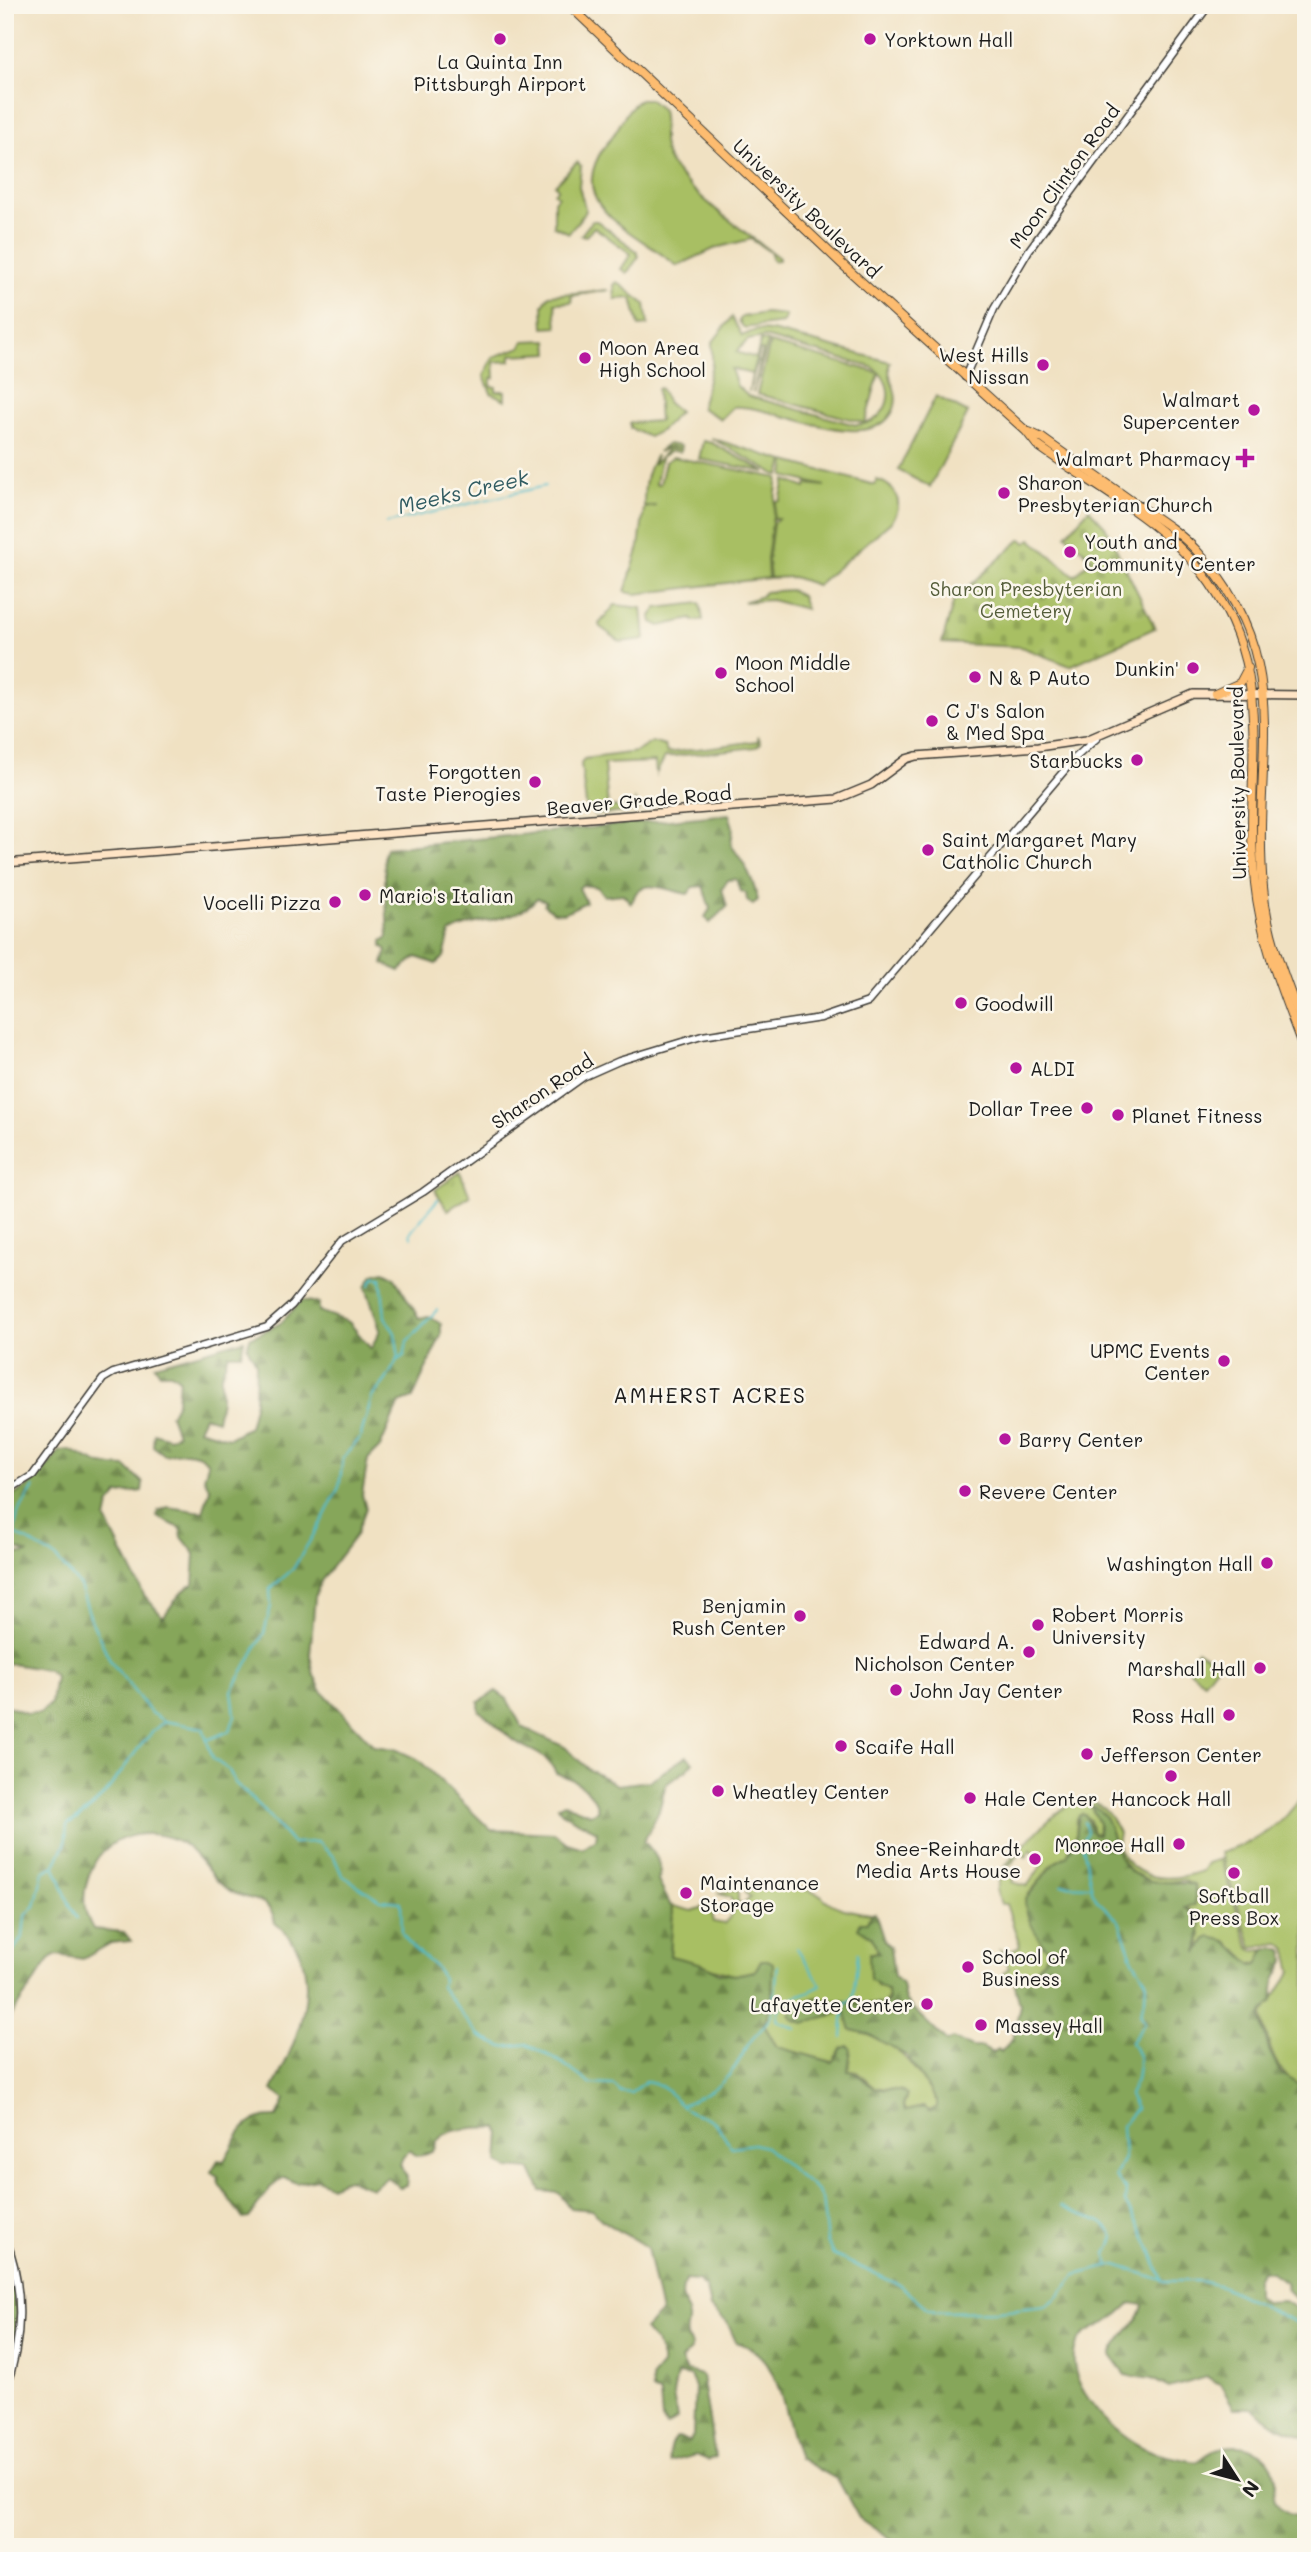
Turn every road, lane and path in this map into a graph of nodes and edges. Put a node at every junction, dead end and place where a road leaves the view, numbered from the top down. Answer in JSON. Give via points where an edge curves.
{"nodes":[{"id":1,"x":569,"y":5,"type":"edge"},
{"id":2,"x":1209,"y":5,"type":"edge"},
{"id":3,"x":965,"y":377,"type":"junction"},
{"id":4,"x":1026,"y":431,"type":"junction"},
{"id":5,"x":1248,"y":668,"type":"junction"},
{"id":6,"x":1215,"y":694,"type":"junction"},
{"id":7,"x":1253,"y":695,"type":"junction"},
{"id":8,"x":1263,"y":695,"type":"junction"},
{"id":9,"x":1306,"y":695,"type":"edge"},
{"id":10,"x":1098,"y":737,"type":"junction"},
{"id":11,"x":5,"y":863,"type":"edge"},
{"id":12,"x":1306,"y":1034,"type":"edge"},
{"id":13,"x":1306,"y":1055,"type":"edge"},
{"id":14,"x":5,"y":1492,"type":"edge"},
{"id":15,"x":5,"y":2237,"type":"edge"},
{"id":16,"x":5,"y":2390,"type":"edge"}],
"edges":[{"from":1,"to":3,"type":"main road","name":"University Boulevard"},
{"from":2,"to":3,"type":"street","name":"Moon Clinton Road","via":[[1029,250],[999,300]]},
{"from":3,"to":4,"type":"main road","name":"University Boulevard"},
{"from":4,"to":5,"type":"main road","name":"University Boulevard","via":[[1037,446],[1146,520],[1190,558],[1227,612]]},
{"from":4,"to":8,"type":"main road","name":"University Boulevard","via":[[1156,516],[1196,550],[1224,585],[1246,627]]},
{"from":5,"to":6,"type":"main road","via":[[1240,683]]},
{"from":5,"to":7,"type":"main road","name":"University Boulevard"},
{"from":6,"to":7,"type":"main road","name":"Beaver Grade Road"},
{"from":6,"to":10,"type":"main road","name":"Beaver Grade Road","via":[[1193,694],[1170,702]]},
{"from":7,"to":8,"type":"main road","name":"Beaver Grade Road"},
{"from":7,"to":13,"type":"main road","name":"University Boulevard","via":[[1256,897],[1267,946]]},
{"from":8,"to":9,"type":"main road","name":"Beaver Grade Road"},
{"from":8,"to":12,"type":"main road","name":"University Boulevard","via":[[1263,888],[1273,938]]},
{"from":10,"to":11,"type":"main road","name":"Beaver Grade Road","via":[[1038,747],[916,756],[871,785],[837,799]]},
{"from":10,"to":14,"type":"street","name":"Sharon Road","via":[[1075,758],[868,1002],[821,1018],[702,1036],[583,1077],[423,1192],[342,1241],[292,1305],[267,1327],[103,1379],[33,1475]]},
{"from":15,"to":16,"type":"street","via":[[18,2283],[19,2313],[17,2346]]}]}
